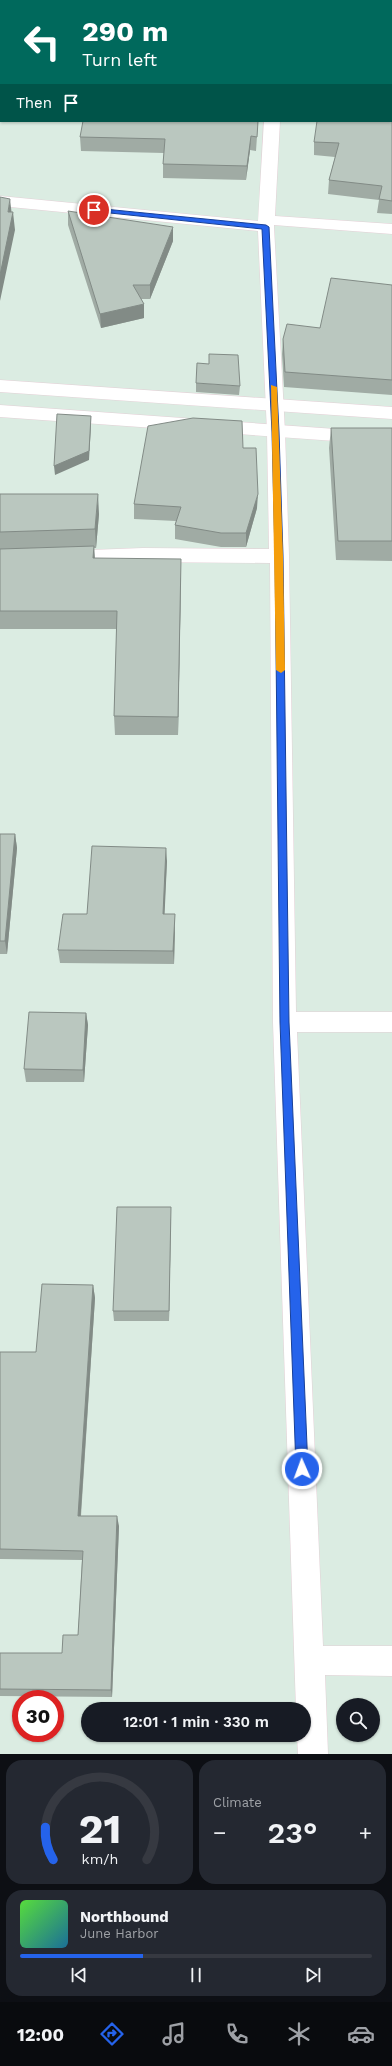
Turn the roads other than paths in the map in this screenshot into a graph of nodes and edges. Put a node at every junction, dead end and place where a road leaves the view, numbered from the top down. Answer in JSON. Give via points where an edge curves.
{"nodes":[{"id":1,"x":272,"y":122,"type":"edge"},
{"id":2,"x":0,"y":201,"type":"edge"},
{"id":3,"x":266,"y":224,"type":"junction"},
{"id":4,"x":392,"y":229,"type":"edge"},
{"id":5,"x":0,"y":386,"type":"edge"},
{"id":6,"x":274,"y":406,"type":"junction"},
{"id":7,"x":0,"y":411,"type":"edge"},
{"id":8,"x":392,"y":413,"type":"edge"},
{"id":9,"x":276,"y":432,"type":"junction"},
{"id":10,"x":392,"y":439,"type":"edge"},
{"id":11,"x":279,"y":556,"type":"junction"},
{"id":12,"x":48,"y":558,"type":"edge"},
{"id":13,"x":285,"y":1022,"type":"junction"},
{"id":14,"x":392,"y":1022,"type":"edge"},
{"id":15,"x":309,"y":1660,"type":"junction"},
{"id":16,"x":392,"y":1661,"type":"edge"},
{"id":17,"x":313,"y":1754,"type":"edge"}],
"edges":[{"from":1,"to":3,"type":"street"},
{"from":2,"to":3,"type":"street"},
{"from":3,"to":4,"type":"street"},
{"from":3,"to":6,"type":"street"},
{"from":5,"to":6,"type":"street"},
{"from":6,"to":8,"type":"street"},
{"from":6,"to":9,"type":"street"},
{"from":7,"to":9,"type":"street"},
{"from":9,"to":10,"type":"street"},
{"from":9,"to":11,"type":"street"},
{"from":11,"to":12,"type":"street","via":[[144,555]]},
{"from":11,"to":13,"type":"street"},
{"from":13,"to":14,"type":"street"},
{"from":13,"to":15,"type":"street"},
{"from":15,"to":16,"type":"street"},
{"from":15,"to":17,"type":"street"}]}
